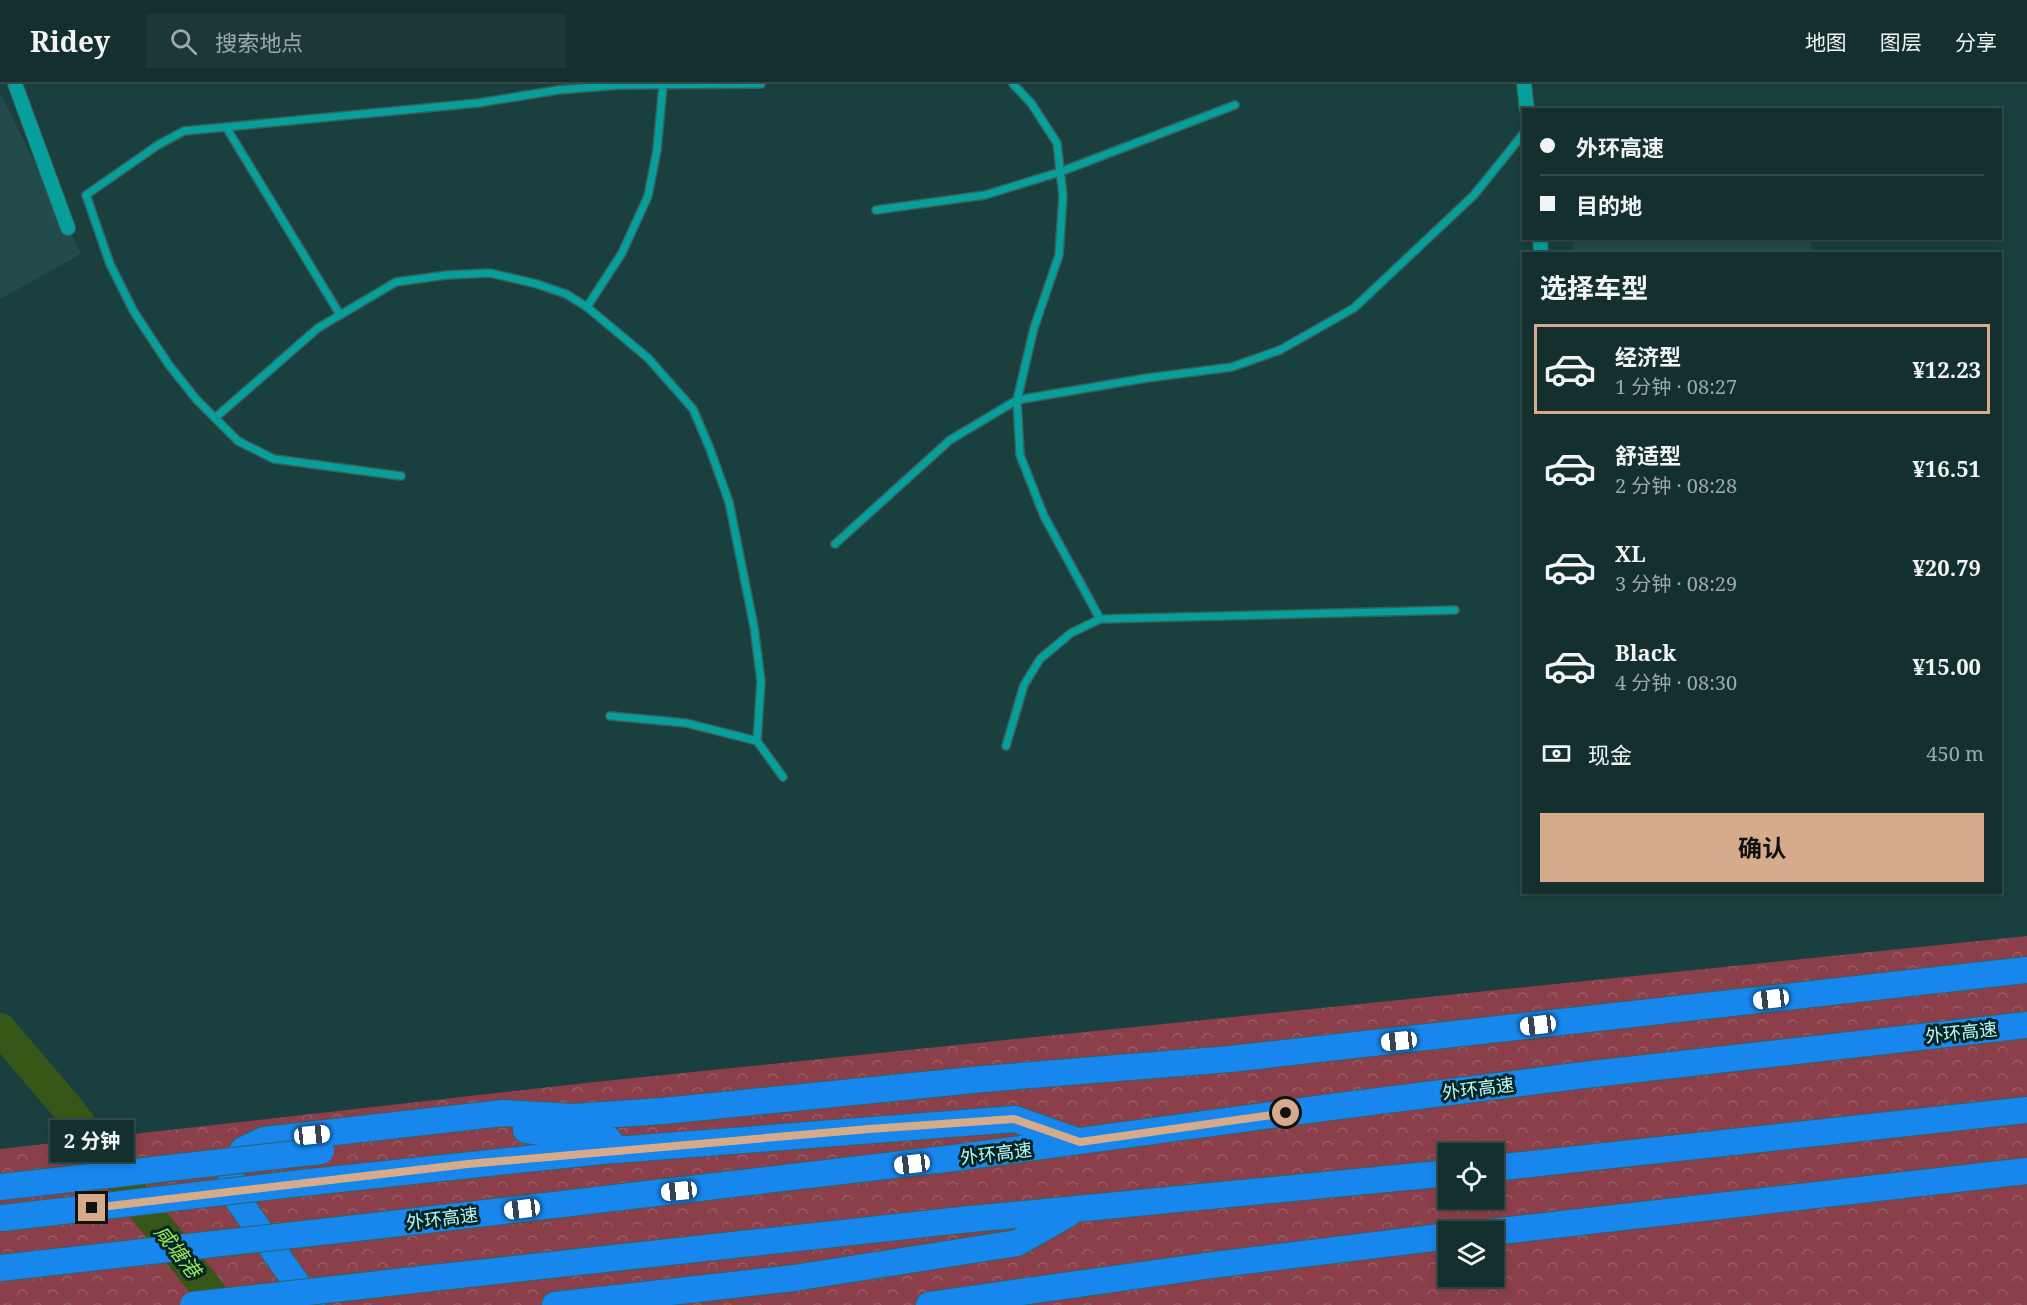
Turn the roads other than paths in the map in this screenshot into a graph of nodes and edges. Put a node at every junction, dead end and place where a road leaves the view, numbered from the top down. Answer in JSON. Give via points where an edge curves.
{"nodes":[{"id":1,"x":15,"y":84,"type":"edge"},
{"id":2,"x":761,"y":84,"type":"edge"},
{"id":3,"x":1013,"y":84,"type":"edge"},
{"id":4,"x":1524,"y":84,"type":"edge"},
{"id":5,"x":663,"y":85,"type":"edge"},
{"id":6,"x":1234,"y":105,"type":"dead end"},
{"id":7,"x":1527,"y":108,"type":"edge"},
{"id":8,"x":226,"y":127,"type":"junction"},
{"id":9,"x":1522,"y":135,"type":"edge"},
{"id":10,"x":1060,"y":172,"type":"junction"},
{"id":11,"x":876,"y":210,"type":"dead end"},
{"id":12,"x":68,"y":228,"type":"dead end"},
{"id":13,"x":587,"y":307,"type":"junction"},
{"id":14,"x":339,"y":313,"type":"junction"},
{"id":15,"x":1017,"y":400,"type":"junction"},
{"id":16,"x":215,"y":418,"type":"junction"},
{"id":17,"x":401,"y":476,"type":"dead end"},
{"id":18,"x":835,"y":544,"type":"dead end"},
{"id":19,"x":1455,"y":610,"type":"dead end"},
{"id":20,"x":1100,"y":619,"type":"junction"},
{"id":21,"x":610,"y":716,"type":"dead end"},
{"id":22,"x":757,"y":741,"type":"junction"},
{"id":23,"x":1006,"y":746,"type":"dead end"},
{"id":24,"x":783,"y":777,"type":"dead end"},
{"id":25,"x":2027,"y":970,"type":"edge"},
{"id":26,"x":2027,"y":1025,"type":"edge"},
{"id":27,"x":2027,"y":1110,"type":"edge"},
{"id":28,"x":573,"y":1117,"type":"junction"},
{"id":29,"x":519,"y":1129,"type":"junction"},
{"id":30,"x":1080,"y":1142,"type":"junction"},
{"id":31,"x":660,"y":1146,"type":"junction"},
{"id":32,"x":1504,"y":1167,"type":"edge"},
{"id":33,"x":2027,"y":1171,"type":"edge"},
{"id":34,"x":1438,"y":1174,"type":"edge"},
{"id":35,"x":0,"y":1187,"type":"edge"},
{"id":36,"x":1077,"y":1209,"type":"junction"},
{"id":37,"x":2,"y":1218,"type":"edge"},
{"id":38,"x":1504,"y":1231,"type":"edge"},
{"id":39,"x":1438,"y":1237,"type":"edge"},
{"id":40,"x":0,"y":1268,"type":"edge"},
{"id":41,"x":193,"y":1305,"type":"edge"},
{"id":42,"x":312,"y":1305,"type":"edge"},
{"id":43,"x":555,"y":1305,"type":"edge"},
{"id":44,"x":929,"y":1305,"type":"edge"}],
"edges":[{"from":1,"to":12,"type":"street"},
{"from":2,"to":5,"type":"lane"},
{"from":3,"to":10,"type":"lane","via":[[1057,143]]},
{"from":4,"to":7,"type":"street"},
{"from":5,"to":8,"type":"lane","via":[[568,89],[478,103]]},
{"from":5,"to":13,"type":"lane","via":[[648,196],[622,253]]},
{"from":6,"to":10,"type":"lane"},
{"from":8,"to":14,"type":"lane"},
{"from":8,"to":16,"type":"lane","via":[[184,131],[86,195],[110,264],[134,312],[169,365]]},
{"from":9,"to":15,"type":"lane","via":[[1474,195],[1354,308],[1280,350],[1232,367]]},
{"from":10,"to":11,"type":"lane","via":[[986,195]]},
{"from":10,"to":15,"type":"lane","via":[[1063,196],[1059,255],[1034,327]]},
{"from":13,"to":14,"type":"lane","via":[[566,294],[490,273],[396,282]]},
{"from":13,"to":22,"type":"lane","via":[[648,358],[693,409],[710,449],[729,502],[754,627],[761,681]]},
{"from":14,"to":16,"type":"lane"},
{"from":15,"to":18,"type":"lane","via":[[950,440]]},
{"from":15,"to":20,"type":"lane","via":[[1020,455],[1044,516]]},
{"from":16,"to":17,"type":"lane","via":[[238,441],[274,459]]},
{"from":19,"to":20,"type":"lane"},
{"from":20,"to":23,"type":"lane","via":[[1071,633],[1040,659],[1024,685]]},
{"from":21,"to":22,"type":"lane","via":[[686,723]]},
{"from":22,"to":24,"type":"lane"},
{"from":25,"to":28,"type":"highway","via":[[1230,1059]]},
{"from":26,"to":30,"type":"highway","name":"外环高速","via":[[1584,1075]]},
{"from":27,"to":32,"type":"highway"},
{"from":28,"to":29,"type":"highway"},
{"from":28,"to":42,"type":"highway","via":[[503,1113],[264,1140],[243,1150],[230,1172],[233,1193]]},
{"from":29,"to":31,"type":"highway"},
{"from":29,"to":35,"type":"highway","bridge":true},
{"from":30,"to":31,"type":"highway","via":[[1014,1119]]},
{"from":30,"to":40,"type":"highway","name":"外环高速","bridge":true},
{"from":31,"to":37,"type":"highway","bridge":true},
{"from":33,"to":38,"type":"highway"},
{"from":34,"to":36,"type":"highway"},
{"from":36,"to":41,"type":"highway","bridge":true},
{"from":36,"to":43,"type":"highway","via":[[1017,1243],[794,1278]]},
{"from":39,"to":44,"type":"highway"}]}
